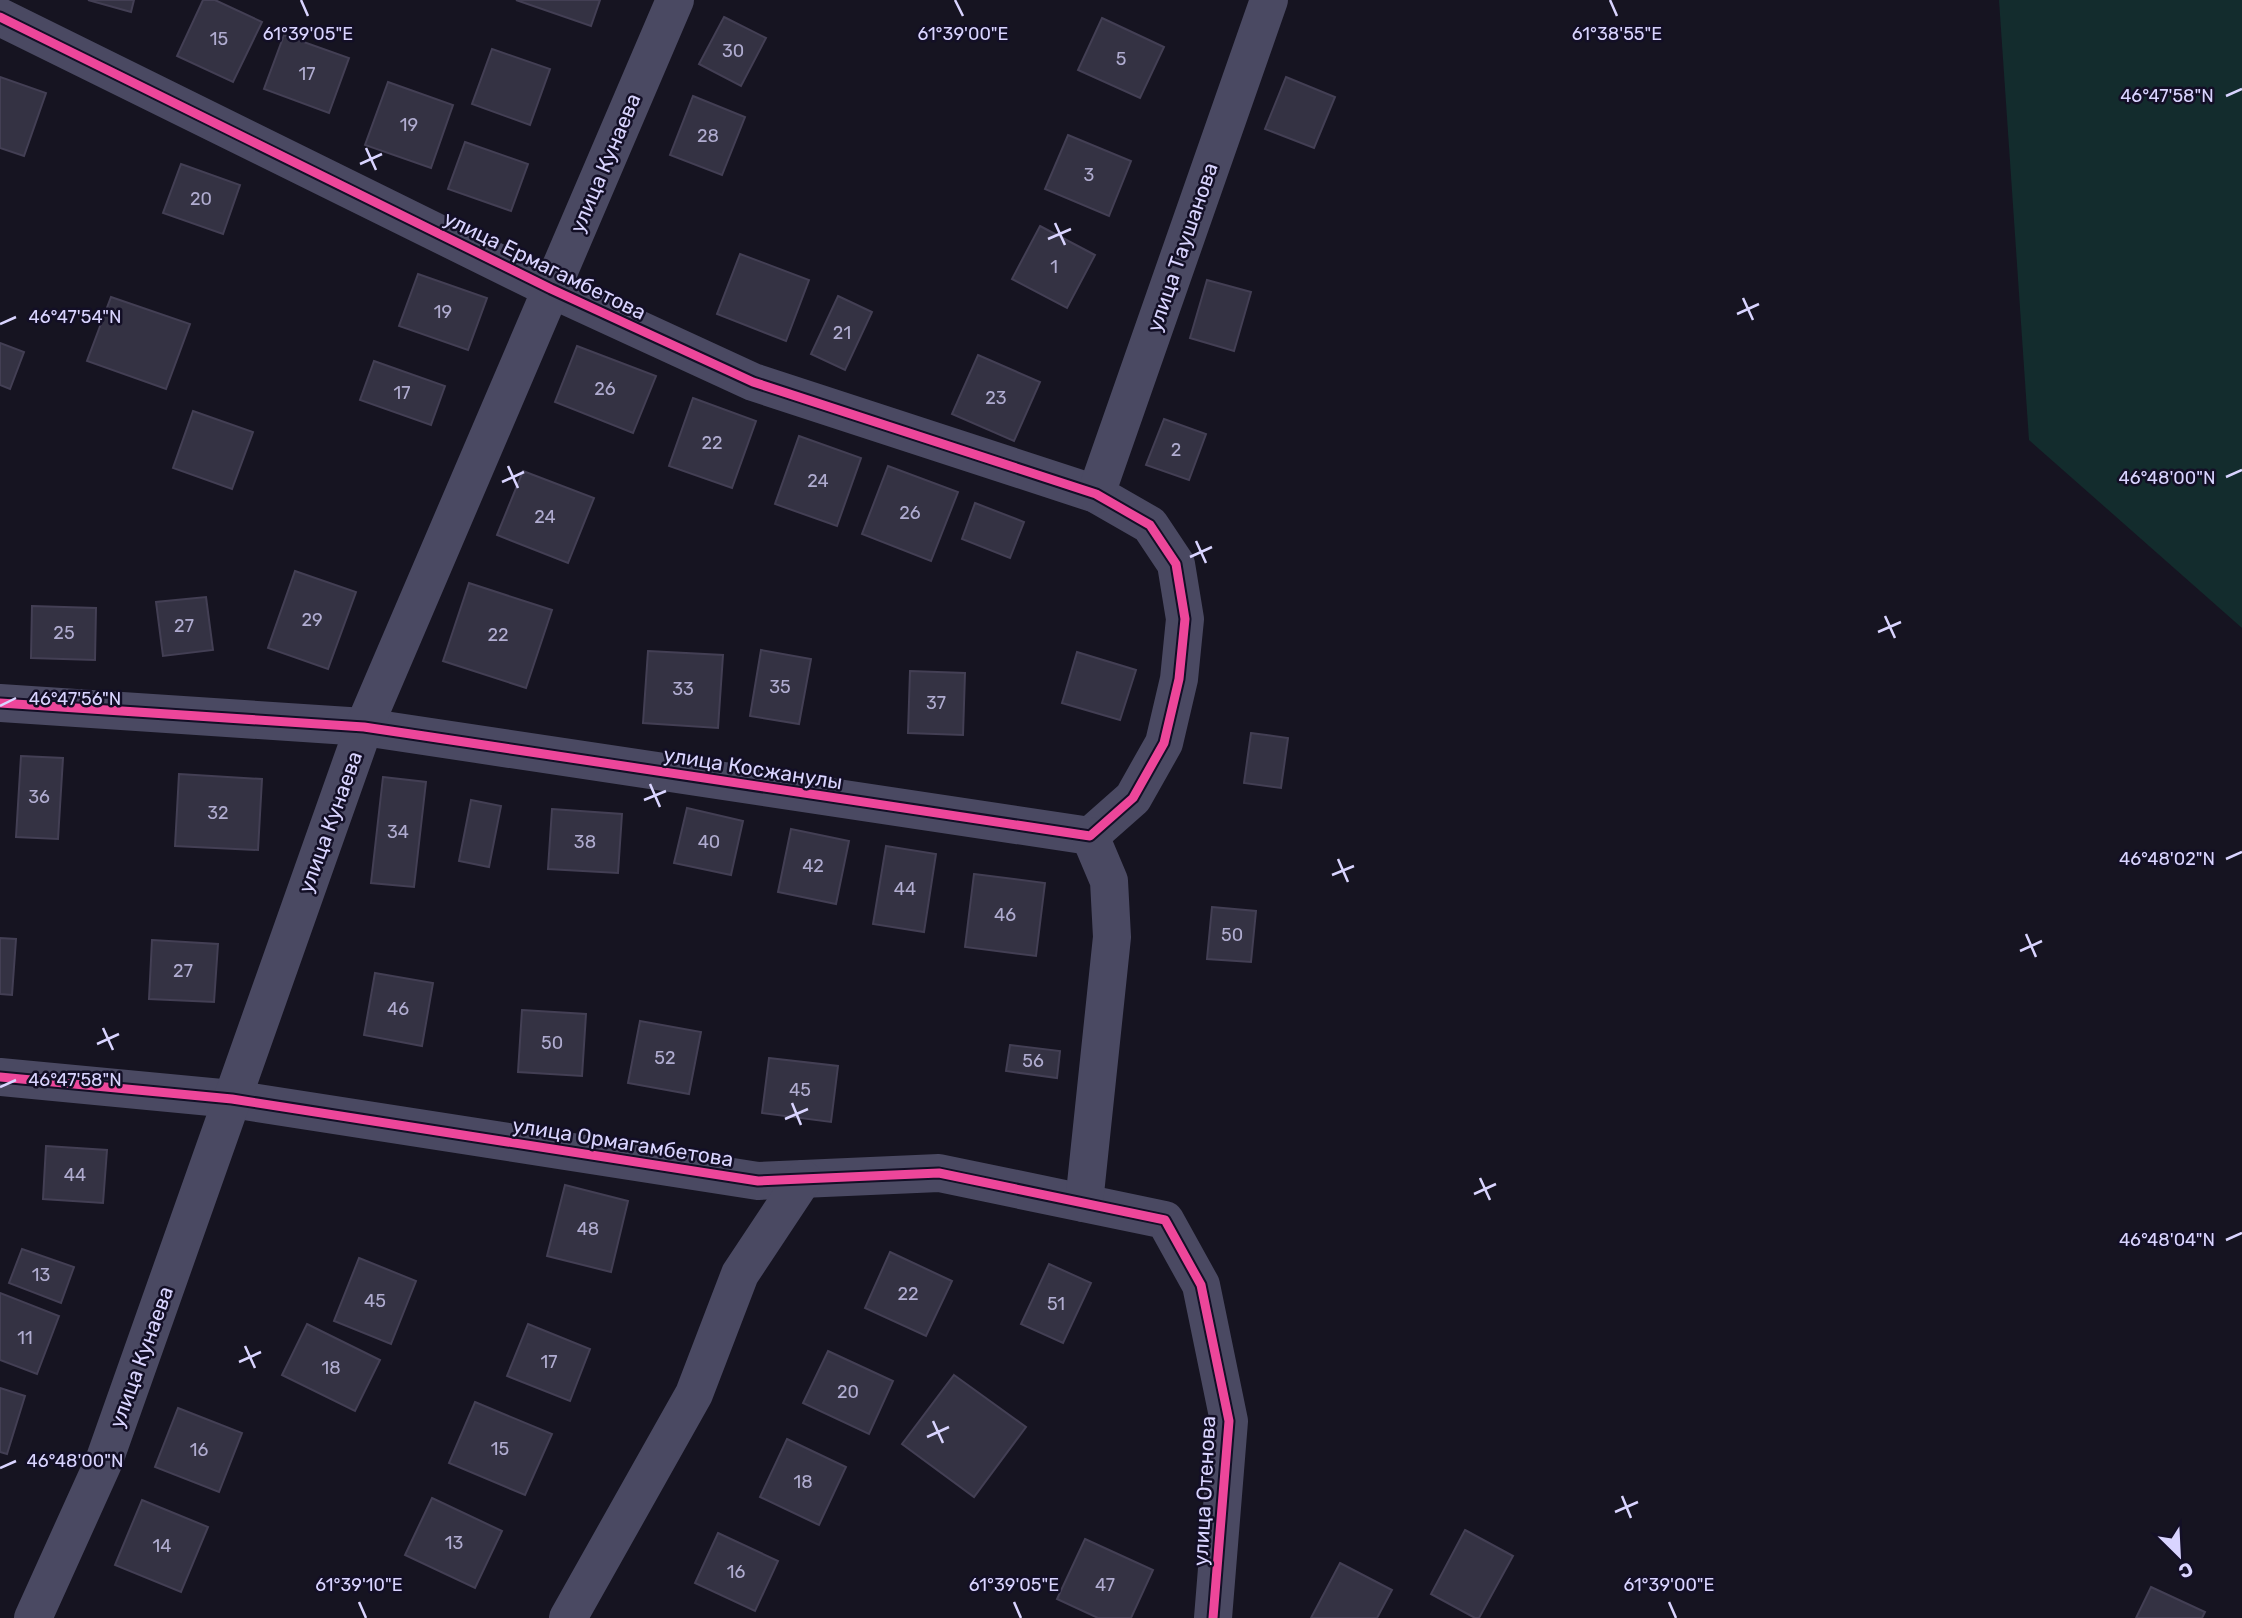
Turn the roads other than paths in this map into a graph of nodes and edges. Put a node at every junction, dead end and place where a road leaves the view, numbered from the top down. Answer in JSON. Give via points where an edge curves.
{"nodes":[{"id":1,"x":675,"y":0,"type":"edge"},
{"id":2,"x":1269,"y":0,"type":"edge"},
{"id":3,"x":0,"y":17,"type":"edge"},
{"id":4,"x":551,"y":289,"type":"junction"},
{"id":5,"x":1096,"y":494,"type":"junction"},
{"id":6,"x":0,"y":704,"type":"edge"},
{"id":7,"x":364,"y":727,"type":"junction"},
{"id":8,"x":1090,"y":836,"type":"junction"},
{"id":9,"x":0,"y":1077,"type":"edge"},
{"id":10,"x":232,"y":1099,"type":"junction"},
{"id":11,"x":803,"y":1179,"type":"junction"},
{"id":12,"x":1084,"y":1203,"type":"junction"},
{"id":13,"x":1201,"y":1285,"type":"joint"},
{"id":14,"x":33,"y":1618,"type":"edge"},
{"id":15,"x":568,"y":1618,"type":"edge"},
{"id":16,"x":1213,"y":1618,"type":"edge"}],
"edges":[{"from":1,"to":4,"type":"street","name":"улица Кунаева"},
{"from":2,"to":5,"type":"street","name":"улица Таушанова"},
{"from":3,"to":4,"type":"street","name":"улица Ермагамбетова"},
{"from":4,"to":5,"type":"street","name":"улица Ермагамбетова","via":[[753,382]]},
{"from":4,"to":7,"type":"street","name":"улица Кунаева"},
{"from":5,"to":8,"type":"street","via":[[1150,525],[1176,564],[1185,619],[1180,679],[1164,743],[1133,798]]},
{"from":6,"to":7,"type":"street","name":"улица Косжанулы"},
{"from":7,"to":8,"type":"street","name":"улица Косжанулы"},
{"from":7,"to":10,"type":"street","name":"улица Кунаева"},
{"from":8,"to":12,"type":"street","via":[[1109,881],[1112,937]]},
{"from":9,"to":10,"type":"street","name":"улица Ормагамбетова"},
{"from":10,"to":11,"type":"street","name":"улица Ормагамбетова","via":[[758,1181]]},
{"from":10,"to":14,"type":"street","name":"улица Кунаева","via":[[104,1461]]},
{"from":11,"to":12,"type":"street","name":"улица Ормагамбетова","via":[[939,1173]]},
{"from":11,"to":15,"type":"street","via":[[740,1274],[694,1394]]},
{"from":12,"to":13,"type":"street","name":"улица Ормагамбетова","via":[[1165,1220]]},
{"from":13,"to":16,"type":"street","name":"улица Отенова","via":[[1229,1421]]}]}
